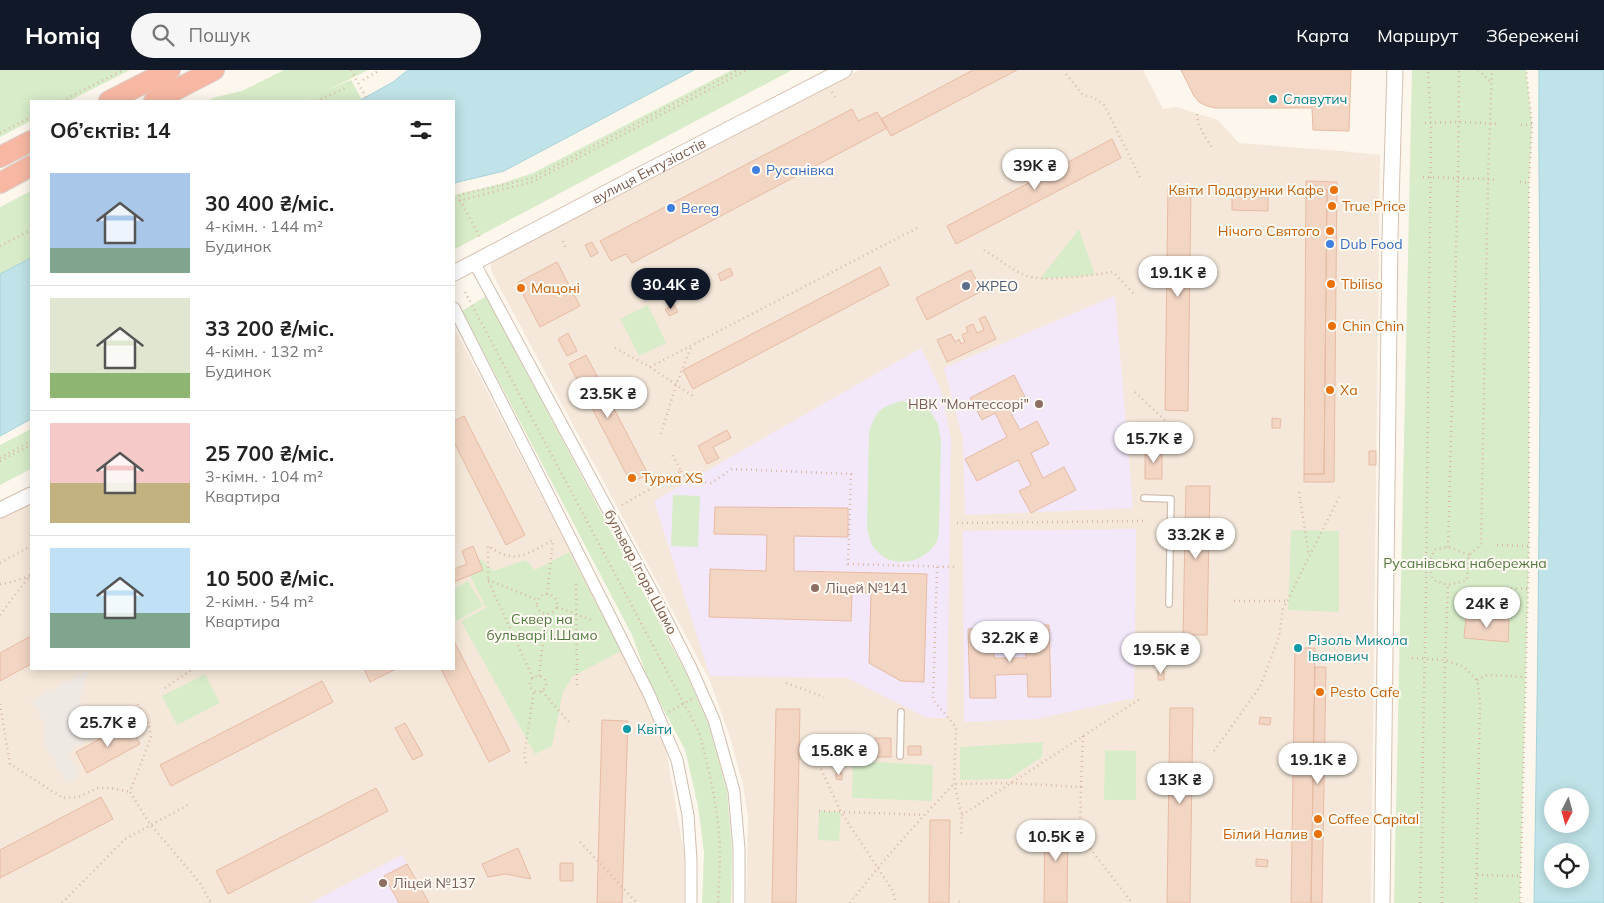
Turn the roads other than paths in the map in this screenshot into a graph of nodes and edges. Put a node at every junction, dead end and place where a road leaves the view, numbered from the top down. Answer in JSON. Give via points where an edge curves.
{"nodes":[{"id":1,"x":170,"y":70,"type":"edge"},
{"id":2,"x":214,"y":70,"type":"edge"},
{"id":3,"x":844,"y":70,"type":"edge"},
{"id":4,"x":1394,"y":70,"type":"edge"},
{"id":5,"x":111,"y":100,"type":"edge"},
{"id":6,"x":156,"y":100,"type":"edge"},
{"id":7,"x":30,"y":142,"type":"edge"},
{"id":8,"x":0,"y":157,"type":"edge"},
{"id":9,"x":30,"y":167,"type":"edge"},
{"id":10,"x":0,"y":183,"type":"edge"},
{"id":11,"x":474,"y":262,"type":"junction"},
{"id":12,"x":455,"y":272,"type":"edge"},
{"id":13,"x":455,"y":310,"type":"edge"},
{"id":14,"x":30,"y":495,"type":"edge"},
{"id":15,"x":1144,"y":498,"type":"dead end"},
{"id":16,"x":0,"y":510,"type":"edge"},
{"id":17,"x":1169,"y":604,"type":"dead end"},
{"id":18,"x":901,"y":712,"type":"dead end"},
{"id":19,"x":900,"y":756,"type":"dead end"},
{"id":20,"x":691,"y":903,"type":"edge"},
{"id":21,"x":739,"y":903,"type":"edge"},
{"id":22,"x":1382,"y":903,"type":"edge"}],
"edges":[{"from":1,"to":5,"type":"highway"},
{"from":2,"to":6,"type":"highway"},
{"from":3,"to":11,"type":"main road","name":"вулиця Ентузіастів"},
{"from":4,"to":22,"type":"main road"},
{"from":7,"to":8,"type":"highway"},
{"from":9,"to":10,"type":"highway"},
{"from":11,"to":12,"type":"main road","name":"вулиця Ентузіастів"},
{"from":11,"to":21,"type":"street","name":"бульвар Ігоря Шамо","via":[[655,597],[714,720],[734,791],[740,849]]},
{"from":13,"to":20,"type":"street","via":[[609,614],[677,760],[688,815]]},
{"from":14,"to":16,"type":"main road"},
{"from":15,"to":17,"type":"lane","via":[[1171,499]]},
{"from":18,"to":19,"type":"lane"}]}
